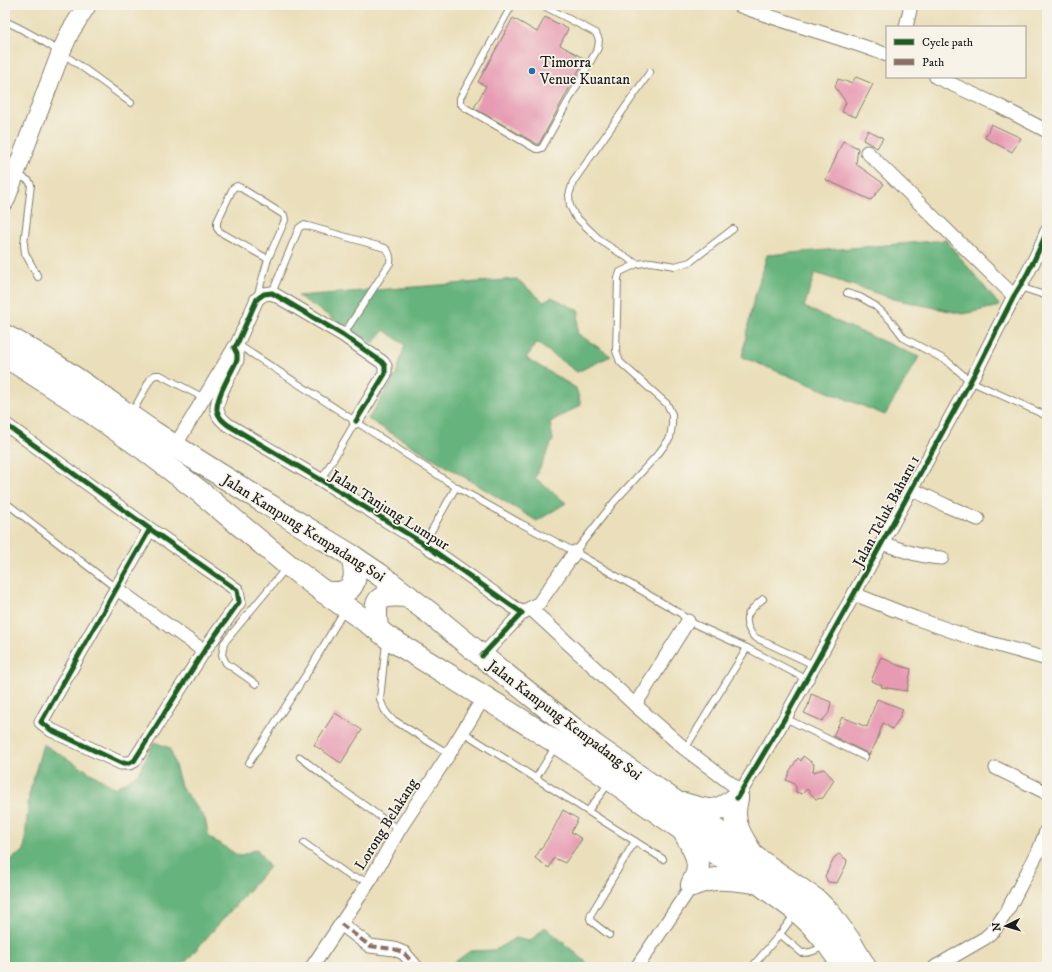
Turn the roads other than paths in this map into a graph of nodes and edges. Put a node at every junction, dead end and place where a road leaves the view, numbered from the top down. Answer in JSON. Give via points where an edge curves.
{"nodes":[{"id":1,"x":87,"y":5,"type":"edge"},
{"id":2,"x":512,"y":5,"type":"edge"},
{"id":3,"x":542,"y":5,"type":"edge"},
{"id":4,"x":738,"y":5,"type":"edge"},
{"id":5,"x":911,"y":5,"type":"edge"},
{"id":6,"x":5,"y":21,"type":"edge"},
{"id":7,"x":906,"y":26,"type":"edge"},
{"id":8,"x":61,"y":52,"type":"junction"},
{"id":9,"x":886,"y":55,"type":"edge"},
{"id":10,"x":650,"y":72,"type":"dead end"},
{"id":11,"x":938,"y":78,"type":"edge"},
{"id":12,"x":131,"y":103,"type":"dead end"},
{"id":13,"x":1047,"y":131,"type":"edge"},
{"id":14,"x":867,"y":152,"type":"dead end"},
{"id":15,"x":9,"y":187,"type":"edge"},
{"id":16,"x":733,"y":229,"type":"dead end"},
{"id":17,"x":1047,"y":231,"type":"edge"},
{"id":18,"x":268,"y":259,"type":"junction"},
{"id":19,"x":637,"y":264,"type":"junction"},
{"id":20,"x":38,"y":277,"type":"dead end"},
{"id":21,"x":1017,"y":291,"type":"junction"},
{"id":22,"x":847,"y":293,"type":"dead end"},
{"id":23,"x":272,"y":294,"type":"junction"},
{"id":24,"x":1047,"y":296,"type":"edge"},
{"id":25,"x":257,"y":299,"type":"junction"},
{"id":26,"x":5,"y":324,"type":"edge"},
{"id":27,"x":342,"y":335,"type":"junction"},
{"id":28,"x":5,"y":336,"type":"edge"},
{"id":29,"x":236,"y":346,"type":"junction"},
{"id":30,"x":28,"y":348,"type":"junction"},
{"id":31,"x":5,"y":357,"type":"edge"},
{"id":32,"x":5,"y":372,"type":"edge"},
{"id":33,"x":42,"y":379,"type":"junction"},
{"id":34,"x":970,"y":380,"type":"junction"},
{"id":35,"x":204,"y":398,"type":"junction"},
{"id":36,"x":130,"y":416,"type":"junction"},
{"id":37,"x":1047,"y":416,"type":"edge"},
{"id":38,"x":356,"y":422,"type":"junction"},
{"id":39,"x":5,"y":424,"type":"edge"},
{"id":40,"x":175,"y":446,"type":"junction"},
{"id":41,"x":321,"y":480,"type":"junction"},
{"id":42,"x":456,"y":487,"type":"junction"},
{"id":43,"x":911,"y":489,"type":"junction"},
{"id":44,"x":5,"y":502,"type":"edge"},
{"id":45,"x":978,"y":519,"type":"dead end"},
{"id":46,"x":150,"y":529,"type":"junction"},
{"id":47,"x":882,"y":543,"type":"junction"},
{"id":48,"x":424,"y":544,"type":"junction"},
{"id":49,"x":575,"y":552,"type":"junction"},
{"id":50,"x":352,"y":556,"type":"junction"},
{"id":51,"x":942,"y":558,"type":"dead end"},
{"id":52,"x":288,"y":565,"type":"junction"},
{"id":53,"x":117,"y":589,"type":"junction"},
{"id":54,"x":324,"y":592,"type":"junction"},
{"id":55,"x":854,"y":594,"type":"junction"},
{"id":56,"x":408,"y":596,"type":"junction"},
{"id":57,"x":763,"y":599,"type":"dead end"},
{"id":58,"x":346,"y":608,"type":"junction"},
{"id":59,"x":526,"y":611,"type":"junction"},
{"id":60,"x":688,"y":622,"type":"junction"},
{"id":61,"x":382,"y":633,"type":"junction"},
{"id":62,"x":747,"y":648,"type":"junction"},
{"id":63,"x":204,"y":652,"type":"junction"},
{"id":64,"x":482,"y":656,"type":"junction"},
{"id":65,"x":1047,"y":659,"type":"edge"},
{"id":66,"x":814,"y":665,"type":"junction"},
{"id":67,"x":806,"y":680,"type":"junction"},
{"id":68,"x":256,"y":684,"type":"dead end"},
{"id":69,"x":484,"y":697,"type":"junction"},
{"id":70,"x":635,"y":705,"type":"junction"},
{"id":71,"x":785,"y":718,"type":"junction"},
{"id":72,"x":463,"y":732,"type":"junction"},
{"id":73,"x":558,"y":744,"type":"junction"},
{"id":74,"x":685,"y":749,"type":"junction"},
{"id":75,"x":449,"y":754,"type":"junction"},
{"id":76,"x":300,"y":757,"type":"dead end"},
{"id":77,"x":865,"y":757,"type":"dead end"},
{"id":78,"x":249,"y":763,"type":"dead end"},
{"id":79,"x":996,"y":768,"type":"dead end"},
{"id":80,"x":536,"y":778,"type":"junction"},
{"id":81,"x":612,"y":780,"type":"junction"},
{"id":82,"x":1047,"y":793,"type":"edge"},
{"id":83,"x":739,"y":794,"type":"junction"},
{"id":84,"x":673,"y":800,"type":"junction"},
{"id":85,"x":588,"y":811,"type":"junction"},
{"id":86,"x":682,"y":828,"type":"junction"},
{"id":87,"x":1047,"y":829,"type":"edge"},
{"id":88,"x":399,"y":830,"type":"junction"},
{"id":89,"x":635,"y":841,"type":"junction"},
{"id":90,"x":304,"y":843,"type":"dead end"},
{"id":91,"x":754,"y":857,"type":"junction"},
{"id":92,"x":663,"y":859,"type":"dead end"},
{"id":93,"x":371,"y":878,"type":"junction"},
{"id":94,"x":759,"y":883,"type":"junction"},
{"id":95,"x":692,"y":885,"type":"junction"},
{"id":96,"x":797,"y":911,"type":"junction"},
{"id":97,"x":341,"y":924,"type":"junction"},
{"id":98,"x":780,"y":934,"type":"junction"},
{"id":99,"x":609,"y":935,"type":"dead end"},
{"id":100,"x":828,"y":944,"type":"junction"},
{"id":101,"x":312,"y":967,"type":"edge"},
{"id":102,"x":416,"y":967,"type":"edge"},
{"id":103,"x":637,"y":967,"type":"edge"},
{"id":104,"x":752,"y":967,"type":"edge"},
{"id":105,"x":844,"y":967,"type":"edge"},
{"id":106,"x":865,"y":967,"type":"edge"},
{"id":107,"x":935,"y":967,"type":"edge"}],
"edges":[{"from":1,"to":8,"type":"street"},
{"from":2,"to":3,"type":"lane","via":[[460,98],[460,103],[539,149],[542,148],[598,48],[599,40],[596,33]]},
{"from":4,"to":9,"type":"street"},
{"from":5,"to":7,"type":"street"},
{"from":6,"to":8,"type":"lane"},
{"from":8,"to":12,"type":"lane"},
{"from":8,"to":15,"type":"street"},
{"from":10,"to":19,"type":"lane","via":[[573,182],[569,195],[570,206],[575,216],[601,241]]},
{"from":11,"to":13,"type":"street"},
{"from":14,"to":21,"type":"street"},
{"from":15,"to":20,"type":"lane","via":[[29,180],[32,185],[24,244],[25,253]]},
{"from":16,"to":19,"type":"lane","via":[[690,262],[675,266],[650,262]]},
{"from":17,"to":21,"type":"street","name":"Jalan Teluk Baharu 1"},
{"from":18,"to":18,"type":"lane","via":[[217,228],[217,222],[233,188],[237,186],[284,215],[284,224]]},
{"from":18,"to":25,"type":"lane"},
{"from":19,"to":49,"type":"lane","via":[[620,272],[618,278],[616,351],[620,362],[667,404],[672,414],[670,438],[614,502]]},
{"from":21,"to":24,"type":"lane"},
{"from":21,"to":34,"type":"street","name":"Jalan Teluk Baharu 1"},
{"from":22,"to":34,"type":"lane","via":[[874,305],[904,338],[947,361]]},
{"from":23,"to":25,"type":"street","via":[[264,294]]},
{"from":23,"to":27,"type":"street"},
{"from":23,"to":27,"type":"lane","via":[[299,228],[303,225],[385,248],[391,256],[390,263]]},
{"from":25,"to":29,"type":"street"},
{"from":26,"to":30,"type":"highway"},
{"from":27,"to":38,"type":"street","via":[[385,366],[385,374]]},
{"from":28,"to":30,"type":"highway","name":"Jalan Kampung Kempadang Soi"},
{"from":29,"to":35,"type":"street"},
{"from":29,"to":38,"type":"lane"},
{"from":29,"to":41,"type":"street","name":"Jalan Tanjung Lumpur","via":[[237,360],[218,401],[217,411],[221,419]]},
{"from":30,"to":36,"type":"highway","name":"Jalan Kampung Kempadang Soi"},
{"from":31,"to":33,"type":"highway","name":"Jalan Kampung Kempadang Soi"},
{"from":32,"to":33,"type":"highway","via":[[14,370]]},
{"from":33,"to":52,"type":"highway","name":"Jalan Kampung Kempadang Soi","via":[[150,453]]},
{"from":34,"to":37,"type":"lane"},
{"from":34,"to":43,"type":"street","name":"Jalan Teluk Baharu 1"},
{"from":35,"to":36,"type":"lane","via":[[160,375],[155,375]]},
{"from":35,"to":40,"type":"street"},
{"from":36,"to":40,"type":"highway","name":"Jalan Kampung Kempadang Soi"},
{"from":38,"to":41,"type":"lane"},
{"from":38,"to":42,"type":"lane"},
{"from":39,"to":46,"type":"street"},
{"from":40,"to":50,"type":"highway","name":"Jalan Kampung Kempadang Soi"},
{"from":41,"to":48,"type":"street","name":"Jalan Tanjung Lumpur"},
{"from":42,"to":48,"type":"lane"},
{"from":42,"to":49,"type":"lane"},
{"from":43,"to":45,"type":"street"},
{"from":43,"to":47,"type":"street","name":"Jalan Teluk Baharu 1"},
{"from":44,"to":53,"type":"lane"},
{"from":46,"to":53,"type":"street"},
{"from":46,"to":63,"type":"street","via":[[237,590],[239,602]]},
{"from":47,"to":51,"type":"street","via":[[926,557]]},
{"from":47,"to":55,"type":"street","name":"Jalan Teluk Baharu 1"},
{"from":48,"to":59,"type":"street","name":"Jalan Tanjung Lumpur"},
{"from":49,"to":59,"type":"street","via":[[539,603]]},
{"from":49,"to":60,"type":"lane","via":[[680,613]]},
{"from":50,"to":54,"type":"highway","via":[[355,573],[353,585],[343,592]]},
{"from":50,"to":56,"type":"highway","name":"Jalan Kampung Kempadang Soi"},
{"from":52,"to":54,"type":"highway","name":"Jalan Kampung Kempadang Soi"},
{"from":52,"to":68,"type":"lane","via":[[224,643],[222,655],[226,663]]},
{"from":53,"to":63,"type":"street"},
{"from":53,"to":63,"type":"street","via":[[41,722],[51,730],[121,763],[129,764],[134,761]]},
{"from":54,"to":58,"type":"highway","name":"Jalan Kampung Kempadang Soi"},
{"from":55,"to":65,"type":"street","via":[[969,637]]},
{"from":55,"to":66,"type":"street","name":"Jalan Teluk Baharu 1"},
{"from":56,"to":61,"type":"highway","via":[[386,596],[379,601],[375,609]]},
{"from":56,"to":64,"type":"highway","name":"Jalan Kampung Kempadang Soi"},
{"from":57,"to":66,"type":"lane","via":[[752,607],[748,614],[748,630],[754,637]]},
{"from":58,"to":61,"type":"highway","name":"Jalan Kampung Kempadang Soi"},
{"from":58,"to":78,"type":"lane"},
{"from":59,"to":64,"type":"street"},
{"from":59,"to":70,"type":"street","name":"Jalan Tanjung Lumpur"},
{"from":60,"to":62,"type":"lane"},
{"from":60,"to":70,"type":"street"},
{"from":61,"to":69,"type":"highway","name":"Jalan Kampung Kempadang Soi"},
{"from":61,"to":75,"type":"lane","via":[[380,699],[383,708],[392,719]]},
{"from":62,"to":67,"type":"lane"},
{"from":62,"to":74,"type":"lane"},
{"from":64,"to":84,"type":"highway","name":"Jalan Kampung Kempadang Soi","via":[[594,745]]},
{"from":66,"to":67,"type":"street","name":"Jalan Teluk Baharu 1"},
{"from":67,"to":71,"type":"street","name":"Jalan Teluk Baharu 1"},
{"from":69,"to":72,"type":"street","name":"Lorong Belakang"},
{"from":69,"to":73,"type":"highway","name":"Jalan Kampung Kempadang Soi"},
{"from":70,"to":74,"type":"street","name":"Jalan Tanjung Lumpur"},
{"from":71,"to":77,"type":"lane"},
{"from":71,"to":83,"type":"street","name":"Jalan Teluk Baharu 1"},
{"from":72,"to":75,"type":"street","name":"Lorong Belakang"},
{"from":72,"to":80,"type":"lane"},
{"from":73,"to":80,"type":"lane"},
{"from":73,"to":81,"type":"highway","name":"Jalan Kampung Kempadang Soi"},
{"from":74,"to":83,"type":"street","name":"Jalan Tanjung Lumpur"},
{"from":75,"to":88,"type":"street","name":"Lorong Belakang"},
{"from":76,"to":88,"type":"lane"},
{"from":79,"to":82,"type":"street"},
{"from":80,"to":85,"type":"lane"},
{"from":81,"to":85,"type":"lane"},
{"from":81,"to":86,"type":"highway","name":"Jalan Kampung Kempadang Soi"},
{"from":83,"to":84,"type":"highway","via":[[724,807],[715,810],[697,808]]},
{"from":83,"to":91,"type":"highway","via":[[735,814],[736,826]]},
{"from":84,"to":91,"type":"highway","name":"Jalan Kampung Kempadang Soi"},
{"from":85,"to":89,"type":"lane"},
{"from":86,"to":94,"type":"highway","name":"Jalan Kampung Kempadang Soi"},
{"from":86,"to":95,"type":"highway","via":[[696,854],[698,864]]},
{"from":87,"to":107,"type":"street","via":[[1039,850],[995,929],[985,938]]},
{"from":88,"to":93,"type":"street","name":"Lorong Belakang"},
{"from":89,"to":92,"type":"lane"},
{"from":89,"to":99,"type":"lane","via":[[591,914],[591,921]]},
{"from":90,"to":93,"type":"lane","via":[[352,877]]},
{"from":91,"to":106,"type":"highway","name":"Jalan Kampung Kempadang Soi","via":[[816,900],[850,940]]},
{"from":93,"to":97,"type":"street","name":"Lorong Belakang"},
{"from":94,"to":95,"type":"highway","via":[[715,878]]},
{"from":94,"to":96,"type":"highway","name":"Jalan Kampung Kempadang Soi"},
{"from":95,"to":103,"type":"street"},
{"from":96,"to":98,"type":"lane"},
{"from":96,"to":100,"type":"highway","name":"Jalan Kampung Kempadang Soi","via":[[812,924]]},
{"from":97,"to":101,"type":"street","name":"Lorong Belakang"},
{"from":97,"to":102,"type":"street","via":[[370,946],[404,953]]},
{"from":98,"to":100,"type":"lane","via":[[802,953],[814,952]]},
{"from":98,"to":104,"type":"lane"},
{"from":100,"to":105,"type":"highway","name":"Jalan Kampung Kempadang Soi"}]}
